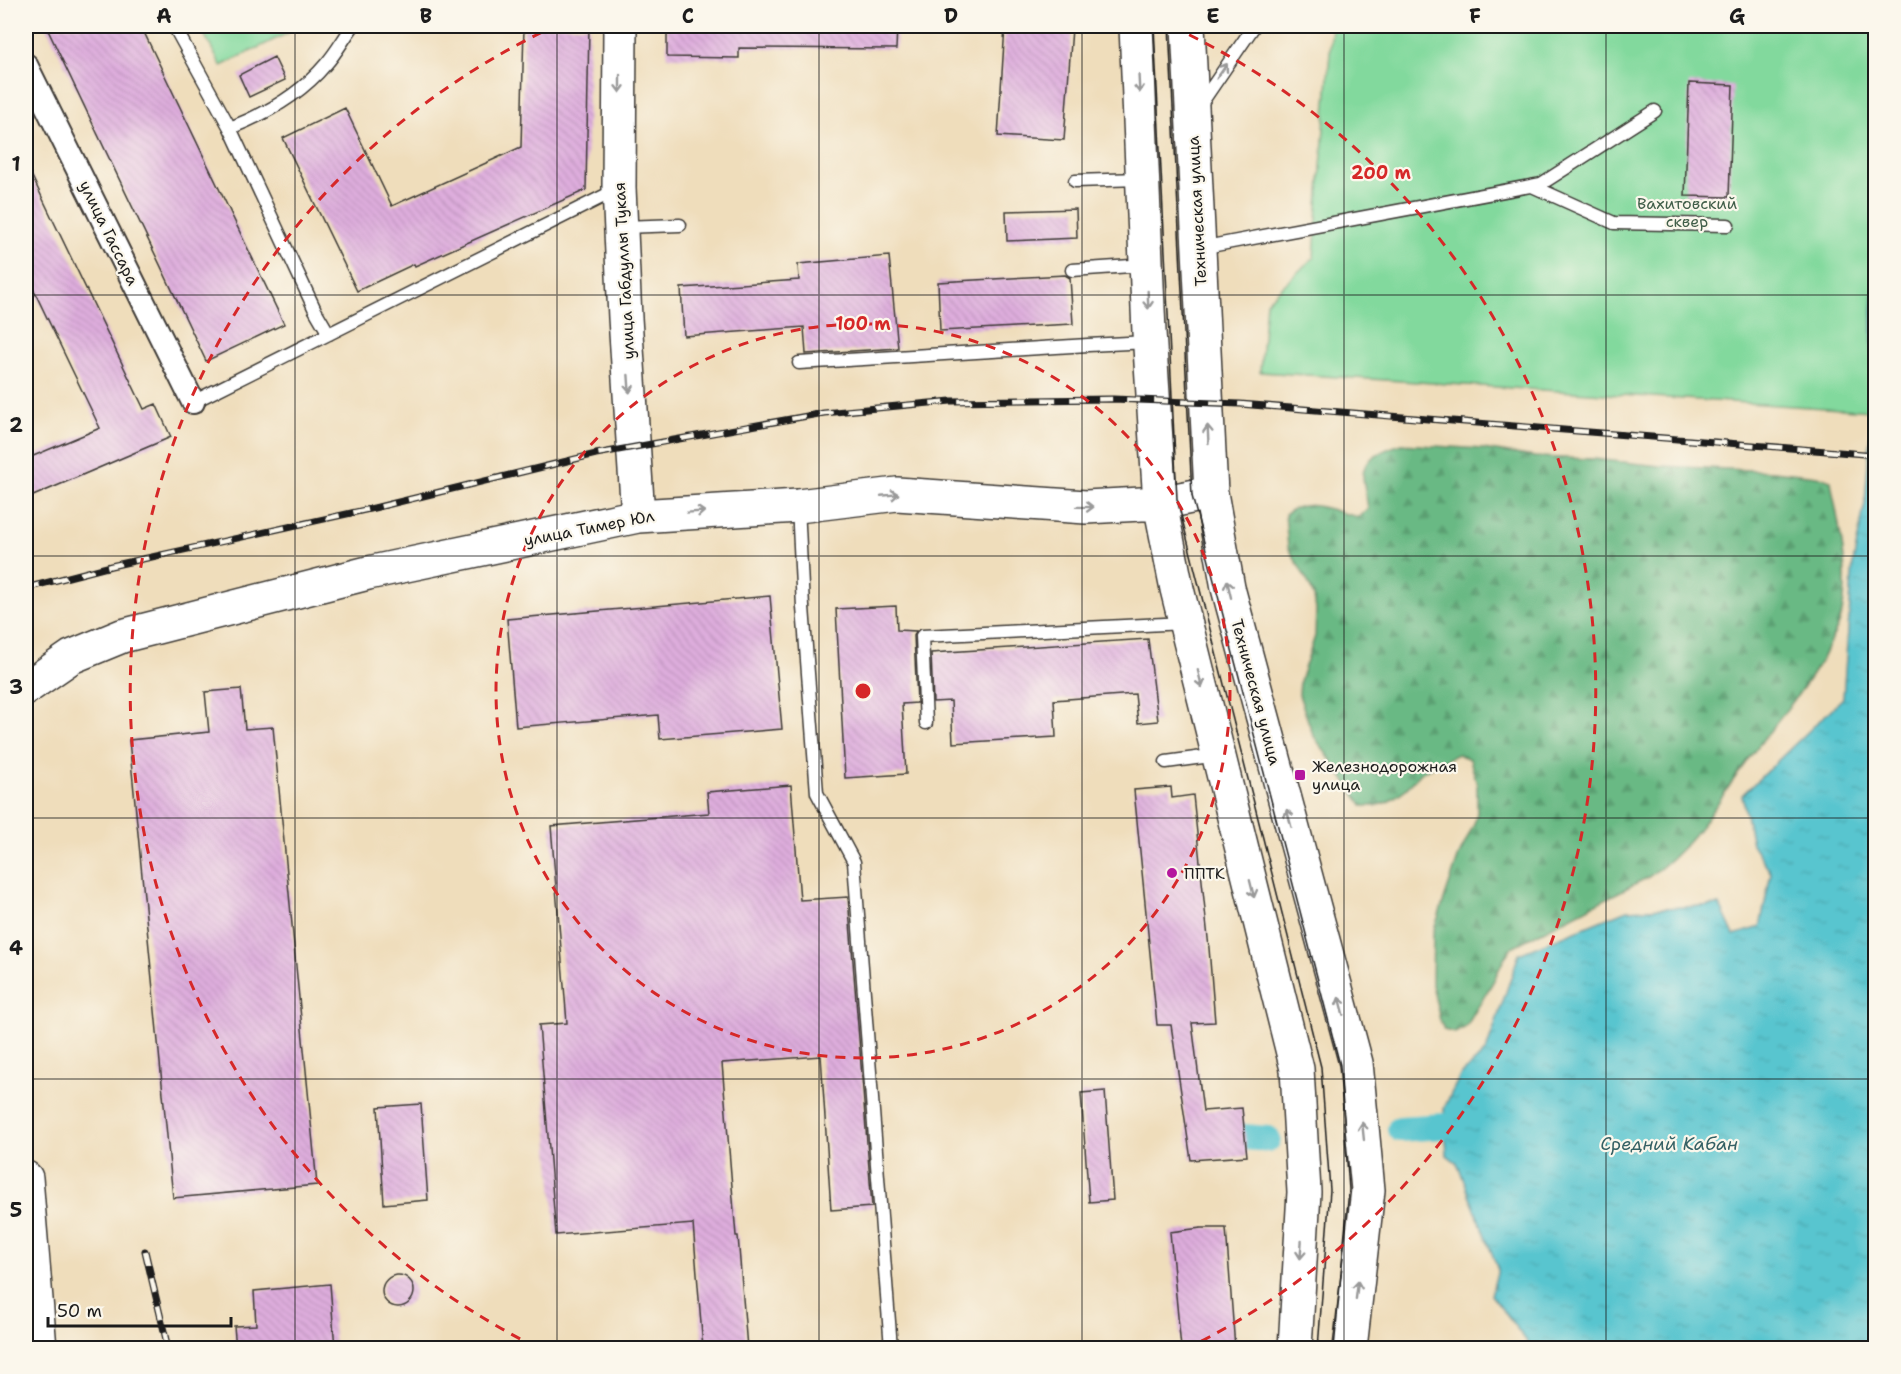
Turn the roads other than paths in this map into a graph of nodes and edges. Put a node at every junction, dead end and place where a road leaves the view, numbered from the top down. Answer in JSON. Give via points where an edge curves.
{"nodes":[{"id":1,"x":174,"y":26,"type":"edge"},
{"id":2,"x":353,"y":26,"type":"edge"},
{"id":3,"x":620,"y":26,"type":"edge"},
{"id":4,"x":1136,"y":26,"type":"edge"},
{"id":5,"x":1188,"y":26,"type":"edge"},
{"id":6,"x":1254,"y":26,"type":"edge"},
{"id":7,"x":26,"y":65,"type":"edge"},
{"id":8,"x":1655,"y":111,"type":"dead end"},
{"id":9,"x":1192,"y":119,"type":"junction"},
{"id":10,"x":230,"y":128,"type":"junction"},
{"id":11,"x":1144,"y":179,"type":"junction"},
{"id":12,"x":1075,"y":181,"type":"dead end"},
{"id":13,"x":1533,"y":186,"type":"junction"},
{"id":14,"x":619,"y":188,"type":"junction"},
{"id":15,"x":681,"y":225,"type":"dead end"},
{"id":16,"x":1728,"y":225,"type":"dead end"},
{"id":17,"x":621,"y":227,"type":"junction"},
{"id":18,"x":1198,"y":248,"type":"junction"},
{"id":19,"x":1147,"y":265,"type":"junction"},
{"id":20,"x":1072,"y":270,"type":"dead end"},
{"id":21,"x":329,"y":334,"type":"junction"},
{"id":22,"x":1150,"y":342,"type":"junction"},
{"id":23,"x":799,"y":363,"type":"dead end"},
{"id":24,"x":193,"y":402,"type":"joint"},
{"id":25,"x":1211,"y":493,"type":"junction"},
{"id":26,"x":1160,"y":503,"type":"junction"},
{"id":27,"x":798,"y":506,"type":"junction"},
{"id":28,"x":638,"y":516,"type":"junction"},
{"id":29,"x":1185,"y":622,"type":"junction"},
{"id":30,"x":26,"y":688,"type":"edge"},
{"id":31,"x":926,"y":723,"type":"dead end"},
{"id":32,"x":1219,"y":755,"type":"junction"},
{"id":33,"x":1166,"y":762,"type":"dead end"},
{"id":34,"x":26,"y":1178,"type":"edge"},
{"id":35,"x":40,"y":1348,"type":"edge"},
{"id":36,"x":891,"y":1348,"type":"edge"},
{"id":37,"x":1295,"y":1348,"type":"edge"},
{"id":38,"x":1350,"y":1348,"type":"edge"}],
"edges":[{"from":1,"to":10,"type":"lane"},
{"from":2,"to":10,"type":"lane","via":[[327,64],[299,90],[258,117]]},
{"from":3,"to":14,"type":"main road","name":"улица Габдуллы Тукая","one_way":true},
{"from":4,"to":11,"type":"main road","one_way":true},
{"from":5,"to":9,"type":"main road","name":"Техническая улица"},
{"from":9,"to":6,"type":"lane","one_way":true},
{"from":7,"to":24,"type":"street","name":"улица Гассара"},
{"from":8,"to":13,"type":"lane"},
{"from":9,"to":18,"type":"main road","name":"Техническая улица"},
{"from":10,"to":21,"type":"lane"},
{"from":11,"to":12,"type":"lane"},
{"from":11,"to":19,"type":"main road"},
{"from":13,"to":16,"type":"lane","via":[[1614,223]]},
{"from":13,"to":18,"type":"lane"},
{"from":14,"to":17,"type":"main road","name":"улица Габдуллы Тукая"},
{"from":14,"to":21,"type":"lane"},
{"from":15,"to":17,"type":"lane"},
{"from":17,"to":28,"type":"main road","name":"улица Габдуллы Тукая","one_way":true},
{"from":25,"to":18,"type":"main road","name":"Техническая улица","one_way":true},
{"from":19,"to":20,"type":"lane"},
{"from":19,"to":22,"type":"main road","one_way":true},
{"from":21,"to":24,"type":"lane"},
{"from":22,"to":23,"type":"lane"},
{"from":22,"to":26,"type":"main road"},
{"from":25,"to":26,"type":"main road","name":"улица Тимер Юл"},
{"from":38,"to":25,"type":"main road","name":"Техническая улица","one_way":true,"via":[[1368,1190],[1356,1063],[1228,588]]},
{"from":27,"to":26,"type":"main road","name":"улица Тимер Юл","one_way":true,"via":[[897,494],[1086,507]]},
{"from":26,"to":29,"type":"main road"},
{"from":28,"to":27,"type":"main road","name":"улица Тимер Юл","one_way":true},
{"from":27,"to":36,"type":"lane","via":[[817,793],[854,862]]},
{"from":28,"to":30,"type":"main road","name":"улица Тимер Юл","via":[[368,573],[122,636],[71,657]]},
{"from":29,"to":31,"type":"lane","via":[[922,636]]},
{"from":29,"to":32,"type":"main road","one_way":true},
{"from":32,"to":33,"type":"lane"},
{"from":32,"to":37,"type":"main road","one_way":true,"via":[[1297,1070],[1304,1192]]},
{"from":34,"to":35,"type":"main road"}]}
